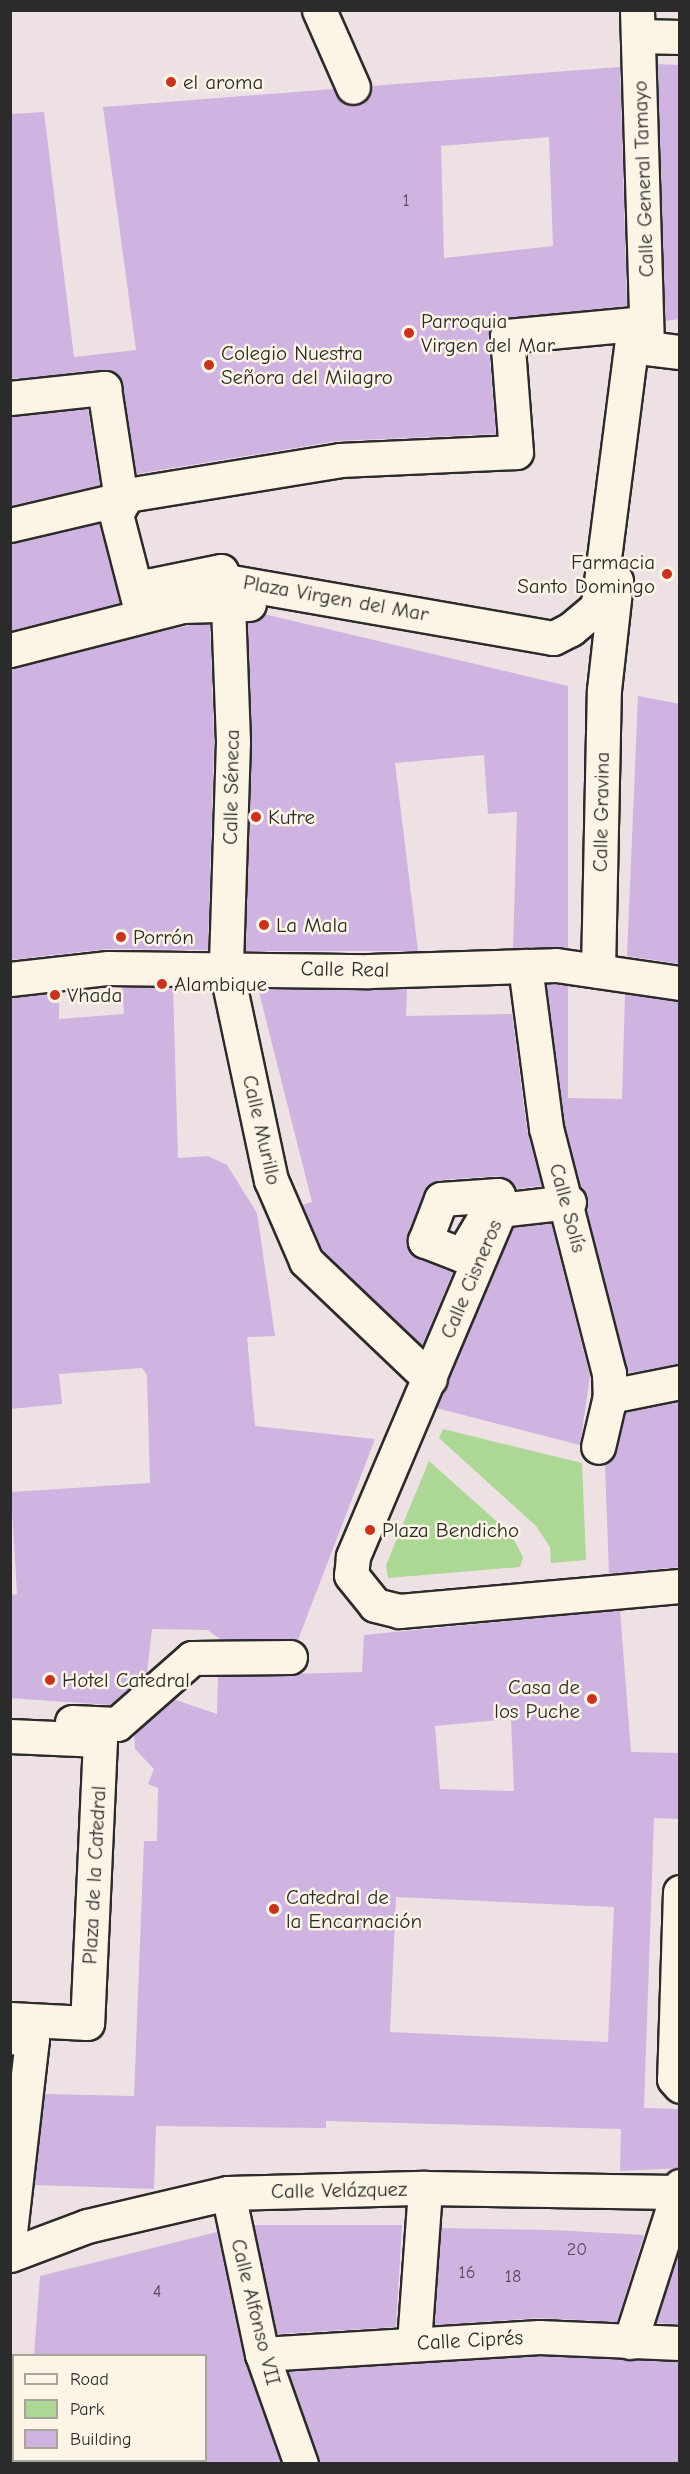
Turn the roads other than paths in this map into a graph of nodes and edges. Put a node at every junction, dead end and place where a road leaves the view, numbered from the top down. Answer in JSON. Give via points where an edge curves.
{"nodes":[{"id":1,"x":319,"y":10,"type":"edge"},
{"id":2,"x":638,"y":23,"type":"edge"},
{"id":3,"x":680,"y":37,"type":"edge"},
{"id":4,"x":353,"y":87,"type":"dead end"},
{"id":5,"x":647,"y":348,"type":"junction"},
{"id":6,"x":680,"y":352,"type":"edge"},
{"id":7,"x":10,"y":398,"type":"edge"},
{"id":8,"x":121,"y":499,"type":"junction"},
{"id":9,"x":10,"y":525,"type":"edge"},
{"id":10,"x":228,"y":605,"type":"junction"},
{"id":11,"x":10,"y":650,"type":"edge"},
{"id":12,"x":606,"y":653,"type":"junction"},
{"id":13,"x":525,"y":966,"type":"junction"},
{"id":14,"x":226,"y":969,"type":"junction"},
{"id":15,"x":598,"y":971,"type":"junction"},
{"id":16,"x":10,"y":978,"type":"edge"},
{"id":17,"x":680,"y":983,"type":"edge"},
{"id":18,"x":569,"y":1202,"type":"junction"},
{"id":19,"x":430,"y":1379,"type":"junction"},
{"id":20,"x":680,"y":1382,"type":"edge"},
{"id":21,"x":610,"y":1396,"type":"junction"},
{"id":22,"x":598,"y":1447,"type":"dead end"},
{"id":23,"x":679,"y":1590,"type":"edge"},
{"id":24,"x":290,"y":1657,"type":"dead end"},
{"id":25,"x":10,"y":1714,"type":"edge"},
{"id":26,"x":10,"y":1736,"type":"edge"},
{"id":27,"x":680,"y":1892,"type":"edge"},
{"id":28,"x":10,"y":2019,"type":"edge"},
{"id":29,"x":10,"y":2037,"type":"edge"},
{"id":30,"x":680,"y":2086,"type":"edge"},
{"id":31,"x":425,"y":2188,"type":"junction"},
{"id":32,"x":678,"y":2189,"type":"edge"},
{"id":33,"x":228,"y":2193,"type":"junction"},
{"id":34,"x":10,"y":2232,"type":"edge"},
{"id":35,"x":10,"y":2255,"type":"edge"},
{"id":36,"x":630,"y":2342,"type":"junction"},
{"id":37,"x":414,"y":2343,"type":"junction"},
{"id":38,"x":680,"y":2343,"type":"edge"},
{"id":39,"x":262,"y":2354,"type":"junction"},
{"id":40,"x":301,"y":2463,"type":"edge"}],
"edges":[{"from":1,"to":4,"type":"street"},
{"from":2,"to":3,"type":"street"},
{"from":2,"to":5,"type":"street","name":"Calle General Tamayo"},
{"from":5,"to":6,"type":"street"},
{"from":5,"to":12,"type":"street"},
{"from":7,"to":8,"type":"street","via":[[104,388]]},
{"from":8,"to":8,"type":"street","name":"Plaza Virgen del Mar","via":[[116,514],[140,607],[154,599],[152,585],[221,571],[226,581],[553,638],[583,619],[599,598],[634,324],[507,336],[516,452],[332,461]]},
{"from":8,"to":9,"type":"street"},
{"from":10,"to":11,"type":"street","via":[[182,606]]},
{"from":10,"to":12,"type":"street","via":[[319,602],[477,635]]},
{"from":10,"to":14,"type":"street","name":"Calle Séneca","via":[[233,741]]},
{"from":12,"to":15,"type":"street","name":"Calle Gravina"},
{"from":13,"to":14,"type":"street","name":"Calle Real"},
{"from":13,"to":15,"type":"street","name":"Calle Real"},
{"from":13,"to":18,"type":"street","name":"Calle Solís","via":[[546,1128]]},
{"from":14,"to":16,"type":"street","name":"Calle Real","via":[[102,968]]},
{"from":14,"to":19,"type":"street","name":"Calle Murillo","via":[[271,1180],[306,1262]]},
{"from":15,"to":17,"type":"street","name":"Calle Real"},
{"from":18,"to":19,"type":"street","name":"Calle Cisneros","via":[[500,1210]]},
{"from":18,"to":21,"type":"street","name":"Calle Solís"},
{"from":19,"to":23,"type":"street","via":[[353,1557],[351,1575],[361,1593],[375,1605],[399,1611]]},
{"from":20,"to":21,"type":"street"},
{"from":21,"to":22,"type":"street","name":"Calle Solís"},
{"from":24,"to":25,"type":"street","via":[[192,1658],[117,1724]]},
{"from":26,"to":28,"type":"street","name":"Plaza de la Catedral","via":[[100,1740],[87,2023]]},
{"from":27,"to":30,"type":"street","via":[[674,2079]]},
{"from":29,"to":34,"type":"street","via":[[32,2039]]},
{"from":31,"to":32,"type":"street","name":"Calle Velázquez"},
{"from":31,"to":33,"type":"street","name":"Calle Velázquez"},
{"from":31,"to":37,"type":"street"},
{"from":32,"to":36,"type":"street"},
{"from":33,"to":35,"type":"street","name":"Calle Velázquez","via":[[87,2226]]},
{"from":33,"to":39,"type":"street","name":"Calle Alfonso VII"},
{"from":36,"to":37,"type":"street","name":"Calle Ciprés","via":[[538,2337]]},
{"from":36,"to":38,"type":"street","name":"Calle Ciprés"},
{"from":37,"to":39,"type":"street","name":"Calle Ciprés"},
{"from":39,"to":40,"type":"street","name":"Calle Alfonso VII"}]}
